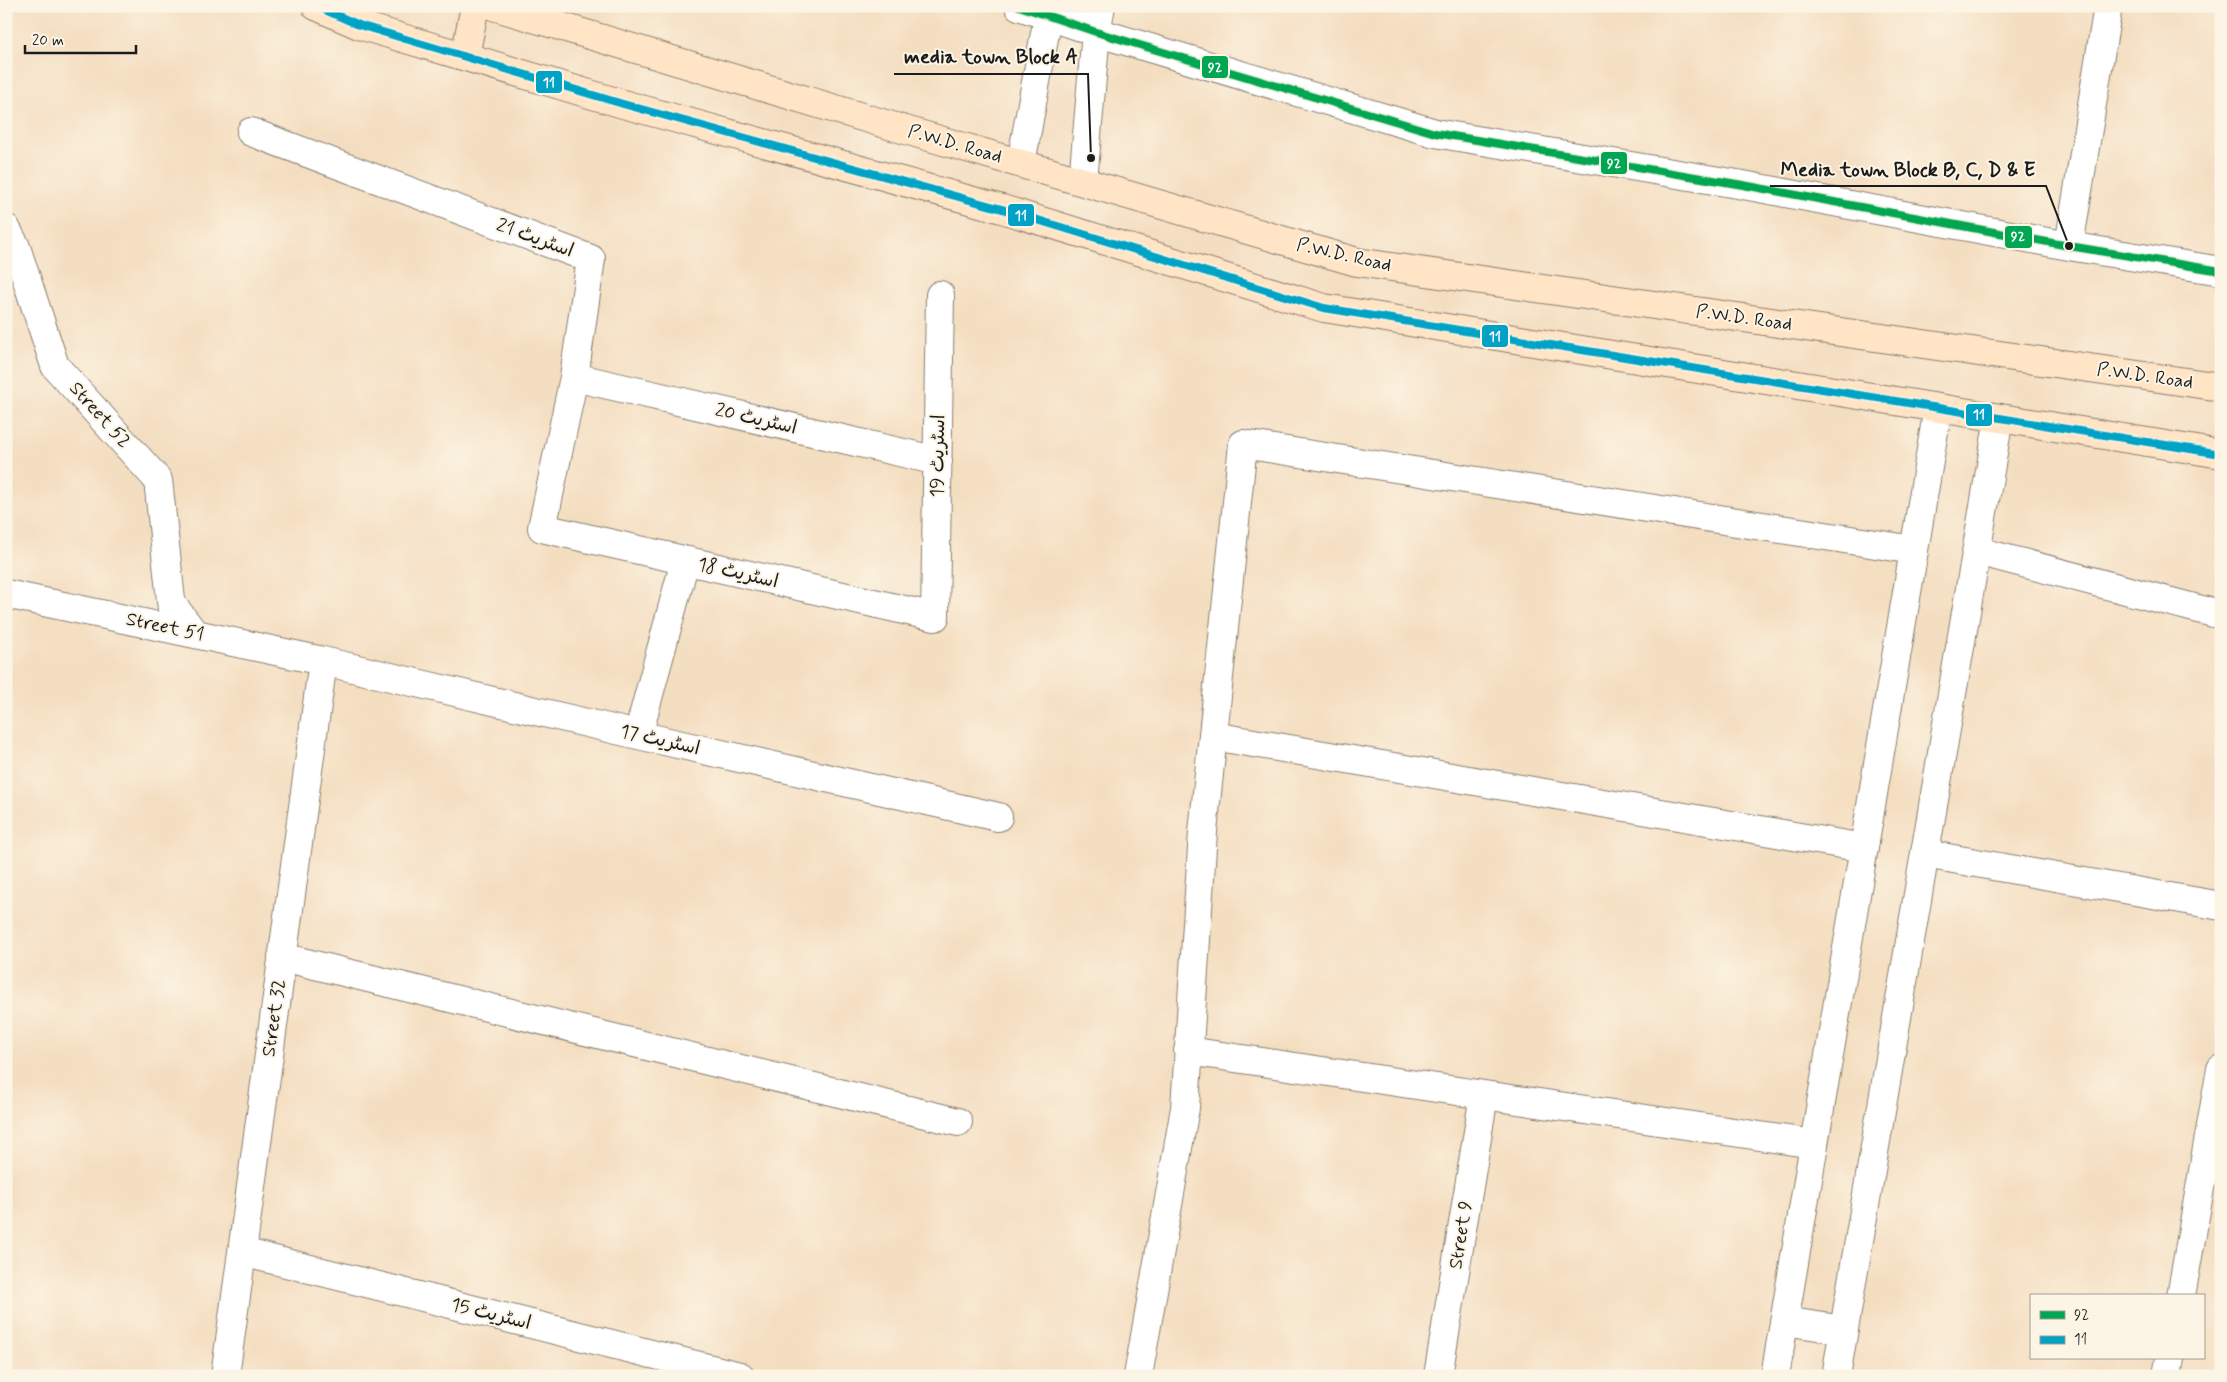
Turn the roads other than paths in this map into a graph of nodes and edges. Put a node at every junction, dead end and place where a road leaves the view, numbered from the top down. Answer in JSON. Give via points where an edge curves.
{"nodes":[{"id":1,"x":316,"y":6,"type":"edge"},
{"id":2,"x":474,"y":6,"type":"edge"},
{"id":3,"x":493,"y":6,"type":"edge"},
{"id":4,"x":1019,"y":6,"type":"edge"},
{"id":5,"x":2108,"y":6,"type":"edge"},
{"id":6,"x":1049,"y":11,"type":"edge"},
{"id":7,"x":1098,"y":19,"type":"edge"},
{"id":8,"x":465,"y":56,"type":"junction"},
{"id":9,"x":251,"y":132,"type":"dead end"},
{"id":10,"x":1021,"y":163,"type":"junction"},
{"id":11,"x":1083,"y":181,"type":"junction"},
{"id":12,"x":6,"y":228,"type":"edge"},
{"id":13,"x":2068,"y":246,"type":"junction"},
{"id":14,"x":2221,"y":270,"type":"edge"},
{"id":15,"x":940,"y":295,"type":"dead end"},
{"id":16,"x":574,"y":377,"type":"junction"},
{"id":17,"x":2221,"y":387,"type":"edge"},
{"id":18,"x":1938,"y":408,"type":"junction"},
{"id":19,"x":1999,"y":418,"type":"junction"},
{"id":20,"x":2221,"y":454,"type":"edge"},
{"id":21,"x":938,"y":461,"type":"junction"},
{"id":22,"x":542,"y":528,"type":"joint"},
{"id":23,"x":1914,"y":550,"type":"junction"},
{"id":24,"x":1977,"y":551,"type":"junction"},
{"id":25,"x":685,"y":561,"type":"junction"},
{"id":26,"x":6,"y":594,"type":"edge"},
{"id":27,"x":2221,"y":615,"type":"edge"},
{"id":28,"x":935,"y":617,"type":"joint"},
{"id":29,"x":194,"y":633,"type":"junction"},
{"id":30,"x":323,"y":660,"type":"junction"},
{"id":31,"x":638,"y":735,"type":"junction"},
{"id":32,"x":1213,"y":736,"type":"junction"},
{"id":33,"x":998,"y":817,"type":"dead end"},
{"id":34,"x":1864,"y":848,"type":"junction"},
{"id":35,"x":1925,"y":854,"type":"junction"},
{"id":36,"x":2221,"y":906,"type":"edge"},
{"id":37,"x":282,"y":957,"type":"junction"},
{"id":38,"x":1188,"y":1051,"type":"junction"},
{"id":39,"x":2221,"y":1069,"type":"edge"},
{"id":40,"x":1484,"y":1095,"type":"junction"},
{"id":41,"x":958,"y":1122,"type":"dead end"},
{"id":42,"x":1814,"y":1144,"type":"junction"},
{"id":43,"x":242,"y":1252,"type":"junction"},
{"id":44,"x":2181,"y":1294,"type":"edge"},
{"id":45,"x":1784,"y":1321,"type":"junction"},
{"id":46,"x":1844,"y":1330,"type":"junction"},
{"id":47,"x":2170,"y":1360,"type":"edge"},
{"id":48,"x":225,"y":1376,"type":"edge"},
{"id":49,"x":740,"y":1376,"type":"edge"},
{"id":50,"x":1138,"y":1376,"type":"edge"},
{"id":51,"x":1438,"y":1376,"type":"edge"},
{"id":52,"x":1775,"y":1376,"type":"edge"},
{"id":53,"x":1836,"y":1376,"type":"edge"},
{"id":54,"x":2166,"y":1376,"type":"edge"}],
"edges":[{"from":1,"to":8,"type":"main road","via":[[359,25]]},
{"from":2,"to":8,"type":"main road"},
{"from":3,"to":10,"type":"main road","name":"P.W.D. Road"},
{"from":4,"to":6,"type":"street"},
{"from":5,"to":13,"type":"street"},
{"from":6,"to":7,"type":"street"},
{"from":6,"to":10,"type":"street"},
{"from":7,"to":11,"type":"street"},
{"from":7,"to":13,"type":"street","via":[[1435,133],[1743,185]]},
{"from":8,"to":18,"type":"main road","via":[[623,104],[1002,209],[1324,308]]},
{"from":9,"to":16,"type":"street","name":"اسٹریٹ 21","via":[[591,259]]},
{"from":10,"to":11,"type":"main road","name":"P.W.D. Road"},
{"from":11,"to":17,"type":"main road","name":"P.W.D. Road","via":[[1357,262]]},
{"from":12,"to":29,"type":"street","name":"Street 52","via":[[16,247],[55,366],[158,480],[174,628]]},
{"from":13,"to":14,"type":"street"},
{"from":15,"to":21,"type":"street","name":"اسٹریٹ 19"},
{"from":16,"to":21,"type":"street","name":"اسٹریٹ 20"},
{"from":16,"to":22,"type":"street","name":"اسٹریٹ 21"},
{"from":18,"to":19,"type":"main road"},
{"from":18,"to":23,"type":"street"},
{"from":19,"to":20,"type":"main road"},
{"from":19,"to":24,"type":"street"},
{"from":21,"to":28,"type":"street","name":"اسٹریٹ 19"},
{"from":22,"to":25,"type":"street","name":"اسٹریٹ 18"},
{"from":23,"to":32,"type":"street","via":[[1243,444]]},
{"from":23,"to":34,"type":"street"},
{"from":24,"to":27,"type":"street"},
{"from":24,"to":35,"type":"street"},
{"from":25,"to":28,"type":"street","name":"اسٹریٹ 18"},
{"from":25,"to":31,"type":"street"},
{"from":26,"to":29,"type":"street","name":"Street 51"},
{"from":29,"to":30,"type":"street","name":"Street 51"},
{"from":30,"to":31,"type":"street","name":"اسٹریٹ 17"},
{"from":30,"to":37,"type":"street","name":"Street 32"},
{"from":31,"to":33,"type":"street","name":"اسٹریٹ 17"},
{"from":32,"to":34,"type":"street"},
{"from":32,"to":38,"type":"street"},
{"from":34,"to":42,"type":"street"},
{"from":35,"to":36,"type":"street"},
{"from":35,"to":46,"type":"street"},
{"from":37,"to":41,"type":"street"},
{"from":37,"to":43,"type":"street","name":"Street 32"},
{"from":38,"to":40,"type":"street"},
{"from":38,"to":50,"type":"street","via":[[1185,1108]]},
{"from":39,"to":44,"type":"street"},
{"from":40,"to":42,"type":"street"},
{"from":40,"to":51,"type":"street","name":"Street 9"},
{"from":42,"to":45,"type":"street"},
{"from":43,"to":48,"type":"street","name":"Street 32"},
{"from":43,"to":49,"type":"street","name":"اسٹریٹ 15"},
{"from":45,"to":46,"type":"street"},
{"from":45,"to":52,"type":"street"},
{"from":46,"to":53,"type":"street"},
{"from":47,"to":54,"type":"street"}]}
